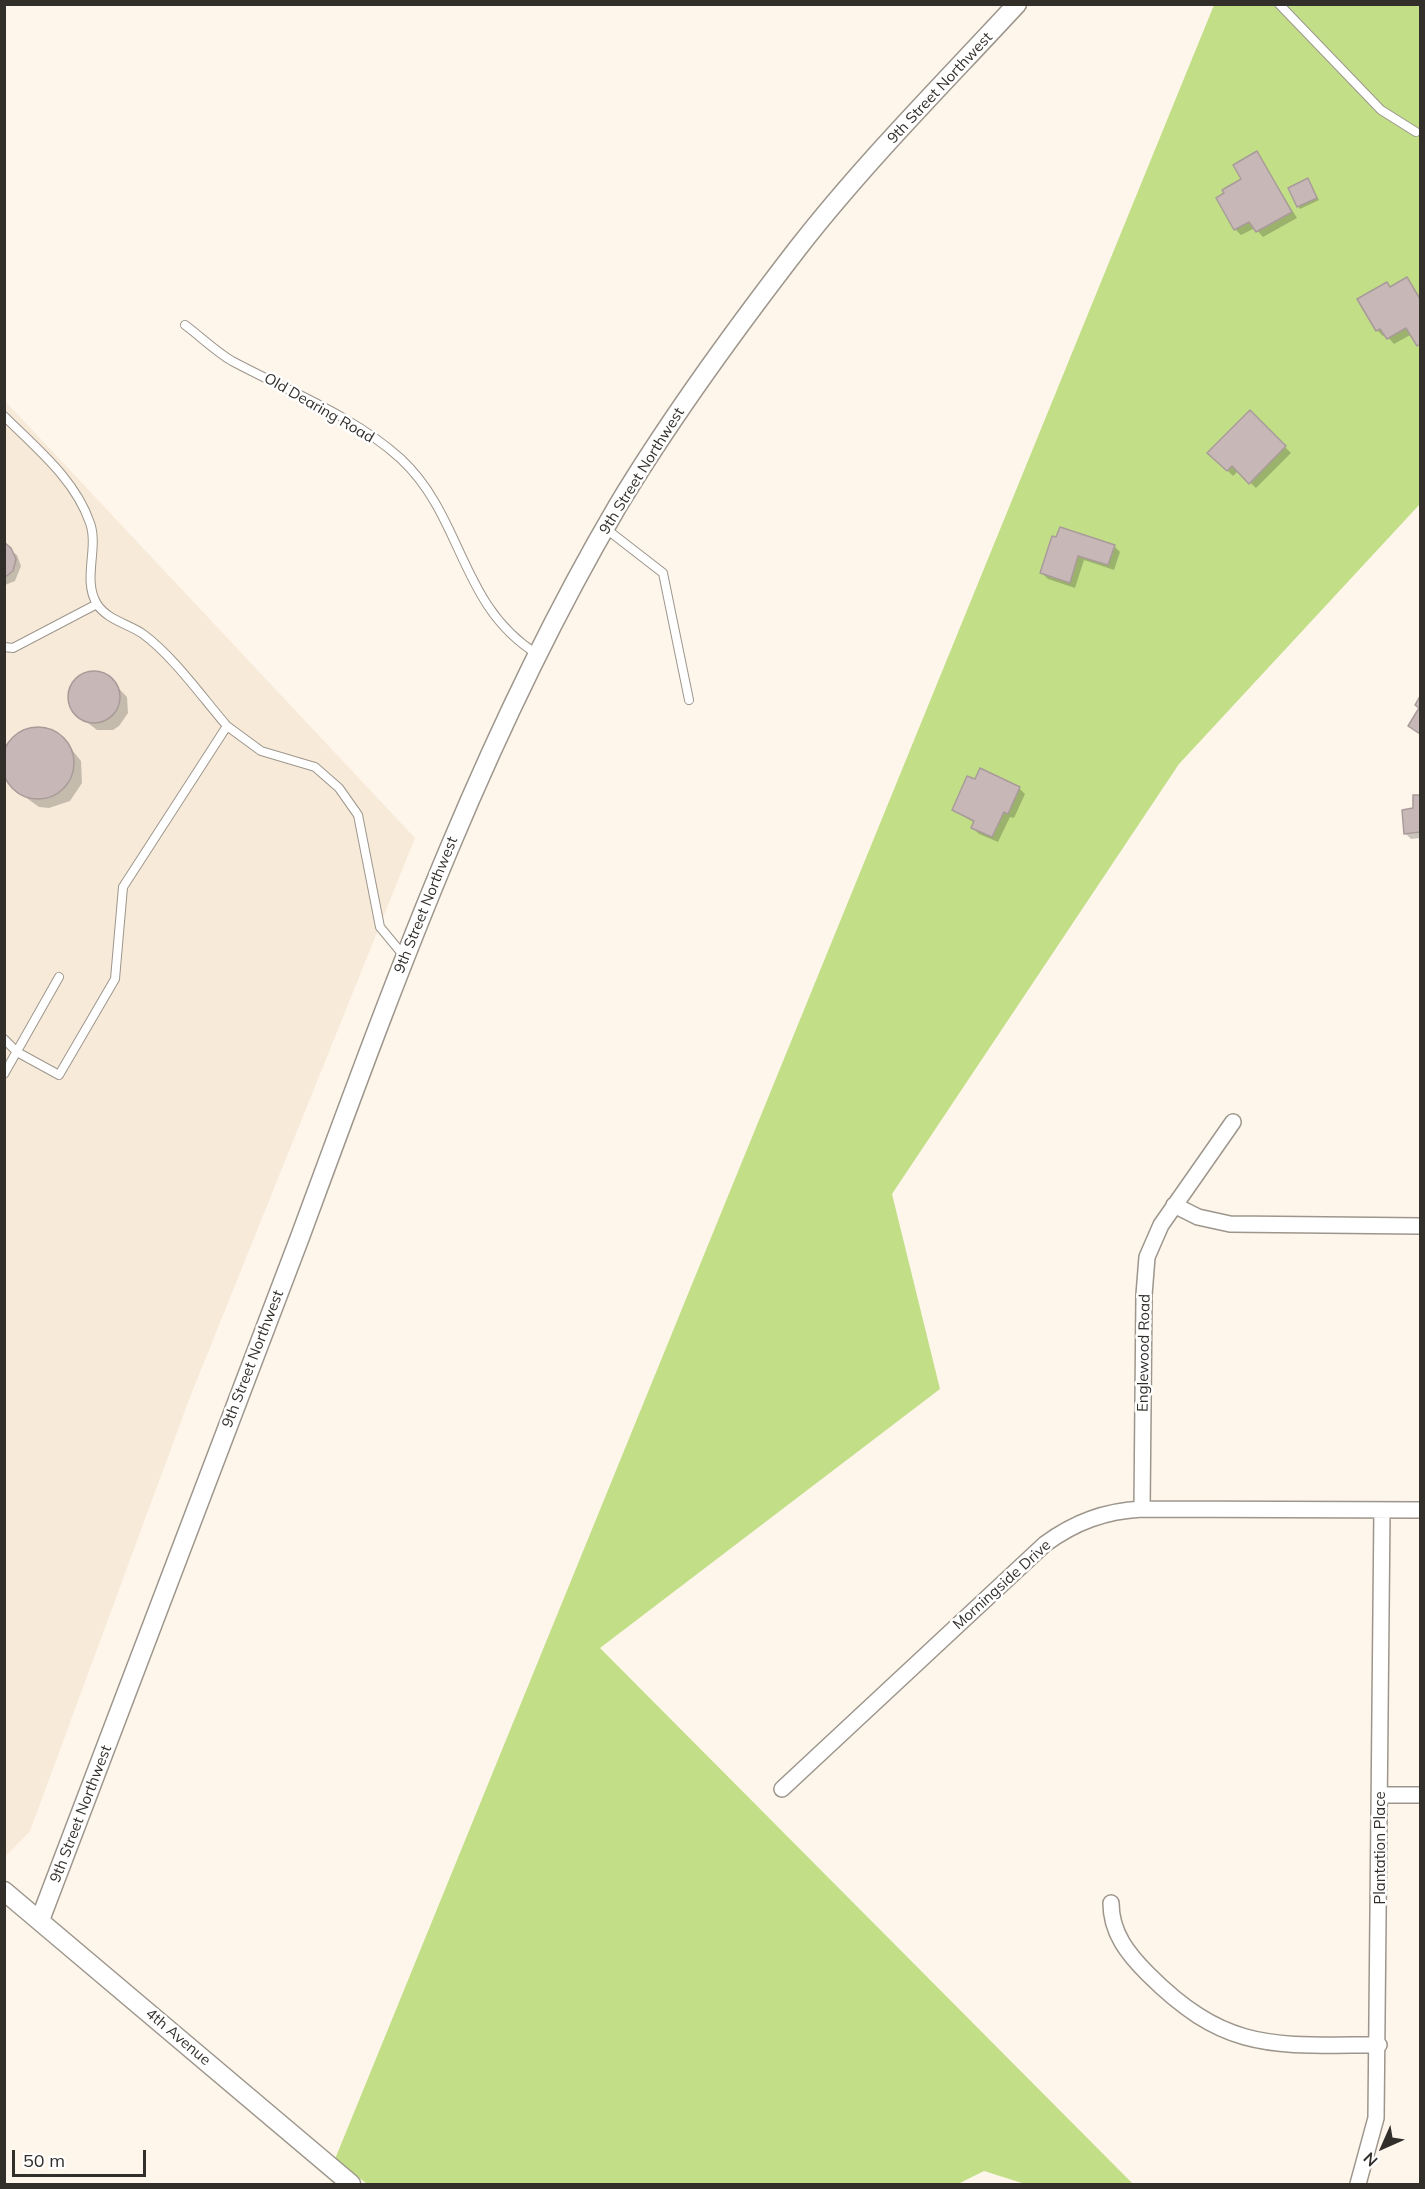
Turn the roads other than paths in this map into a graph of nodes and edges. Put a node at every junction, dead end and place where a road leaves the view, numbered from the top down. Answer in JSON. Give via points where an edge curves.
{"nodes":[{"id":1,"x":1017,"y":4,"type":"edge"},
{"id":2,"x":1279,"y":4,"type":"edge"},
{"id":3,"x":1416,"y":132,"type":"dead end"},
{"id":4,"x":185,"y":325,"type":"dead end"},
{"id":5,"x":4,"y":416,"type":"edge"},
{"id":6,"x":605,"y":528,"type":"junction"},
{"id":7,"x":97,"y":604,"type":"junction"},
{"id":8,"x":4,"y":647,"type":"edge"},
{"id":9,"x":537,"y":654,"type":"junction"},
{"id":10,"x":688,"y":700,"type":"dead end"},
{"id":11,"x":227,"y":726,"type":"junction"},
{"id":12,"x":405,"y":957,"type":"junction"},
{"id":13,"x":59,"y":977,"type":"dead end"},
{"id":14,"x":4,"y":1039,"type":"edge"},
{"id":15,"x":17,"y":1052,"type":"junction"},
{"id":16,"x":4,"y":1074,"type":"edge"},
{"id":17,"x":1233,"y":1122,"type":"dead end"},
{"id":18,"x":1174,"y":1205,"type":"junction"},
{"id":19,"x":1420,"y":1226,"type":"edge"},
{"id":20,"x":1142,"y":1509,"type":"junction"},
{"id":21,"x":1382,"y":1510,"type":"junction"},
{"id":22,"x":1420,"y":1510,"type":"edge"},
{"id":23,"x":782,"y":1789,"type":"dead end"},
{"id":24,"x":1381,"y":1795,"type":"junction"},
{"id":25,"x":1420,"y":1795,"type":"edge"},
{"id":26,"x":4,"y":1891,"type":"edge"},
{"id":27,"x":1111,"y":1903,"type":"dead end"},
{"id":28,"x":40,"y":1920,"type":"junction"},
{"id":29,"x":1378,"y":2045,"type":"junction"},
{"id":30,"x":351,"y":2184,"type":"edge"},
{"id":31,"x":1358,"y":2184,"type":"edge"}],
"edges":[{"from":1,"to":6,"type":"street","name":"9th Street Northwest","via":[[799,247],[671,422]]},
{"from":2,"to":3,"type":"lane","via":[[1381,110]]},
{"from":4,"to":9,"type":"lane","name":"Old Dearing Road","via":[[231,360],[342,418],[401,459],[437,505],[479,596],[507,630]]},
{"from":5,"to":7,"type":"lane","via":[[69,483],[90,523],[94,547],[92,587]]},
{"from":6,"to":9,"type":"street","name":"9th Street Northwest"},
{"from":6,"to":10,"type":"lane","via":[[663,573]]},
{"from":7,"to":8,"type":"lane","via":[[13,648]]},
{"from":7,"to":11,"type":"lane","via":[[111,617],[144,634]]},
{"from":9,"to":12,"type":"street","name":"9th Street Northwest","via":[[455,832]]},
{"from":11,"to":12,"type":"lane","via":[[261,751],[315,767],[339,788],[358,815],[380,927]]},
{"from":11,"to":15,"type":"lane","via":[[123,887],[115,979],[59,1075]]},
{"from":12,"to":28,"type":"street","name":"9th Street Northwest"},
{"from":13,"to":15,"type":"lane"},
{"from":14,"to":15,"type":"lane"},
{"from":15,"to":16,"type":"lane"},
{"from":17,"to":18,"type":"street","name":"Englewood Road"},
{"from":18,"to":19,"type":"street","via":[[1198,1217],[1230,1224]]},
{"from":18,"to":20,"type":"street","name":"Englewood Road","via":[[1152,1241],[1145,1272]]},
{"from":20,"to":21,"type":"street","name":"Morningside Drive"},
{"from":20,"to":23,"type":"street","name":"Morningside Drive","via":[[1119,1510],[1063,1530]]},
{"from":21,"to":22,"type":"street","name":"Morningside Drive"},
{"from":21,"to":24,"type":"street","name":"Plantation Place"},
{"from":24,"to":25,"type":"street"},
{"from":24,"to":29,"type":"street","name":"Plantation Place"},
{"from":26,"to":28,"type":"street","name":"4th Avenue"},
{"from":27,"to":29,"type":"street","via":[[1113,1923],[1124,1946],[1173,1999],[1202,2020],[1264,2043]]},
{"from":28,"to":30,"type":"street","name":"4th Avenue"},
{"from":29,"to":31,"type":"street","name":"Plantation Place","via":[[1376,2118]]}]}
